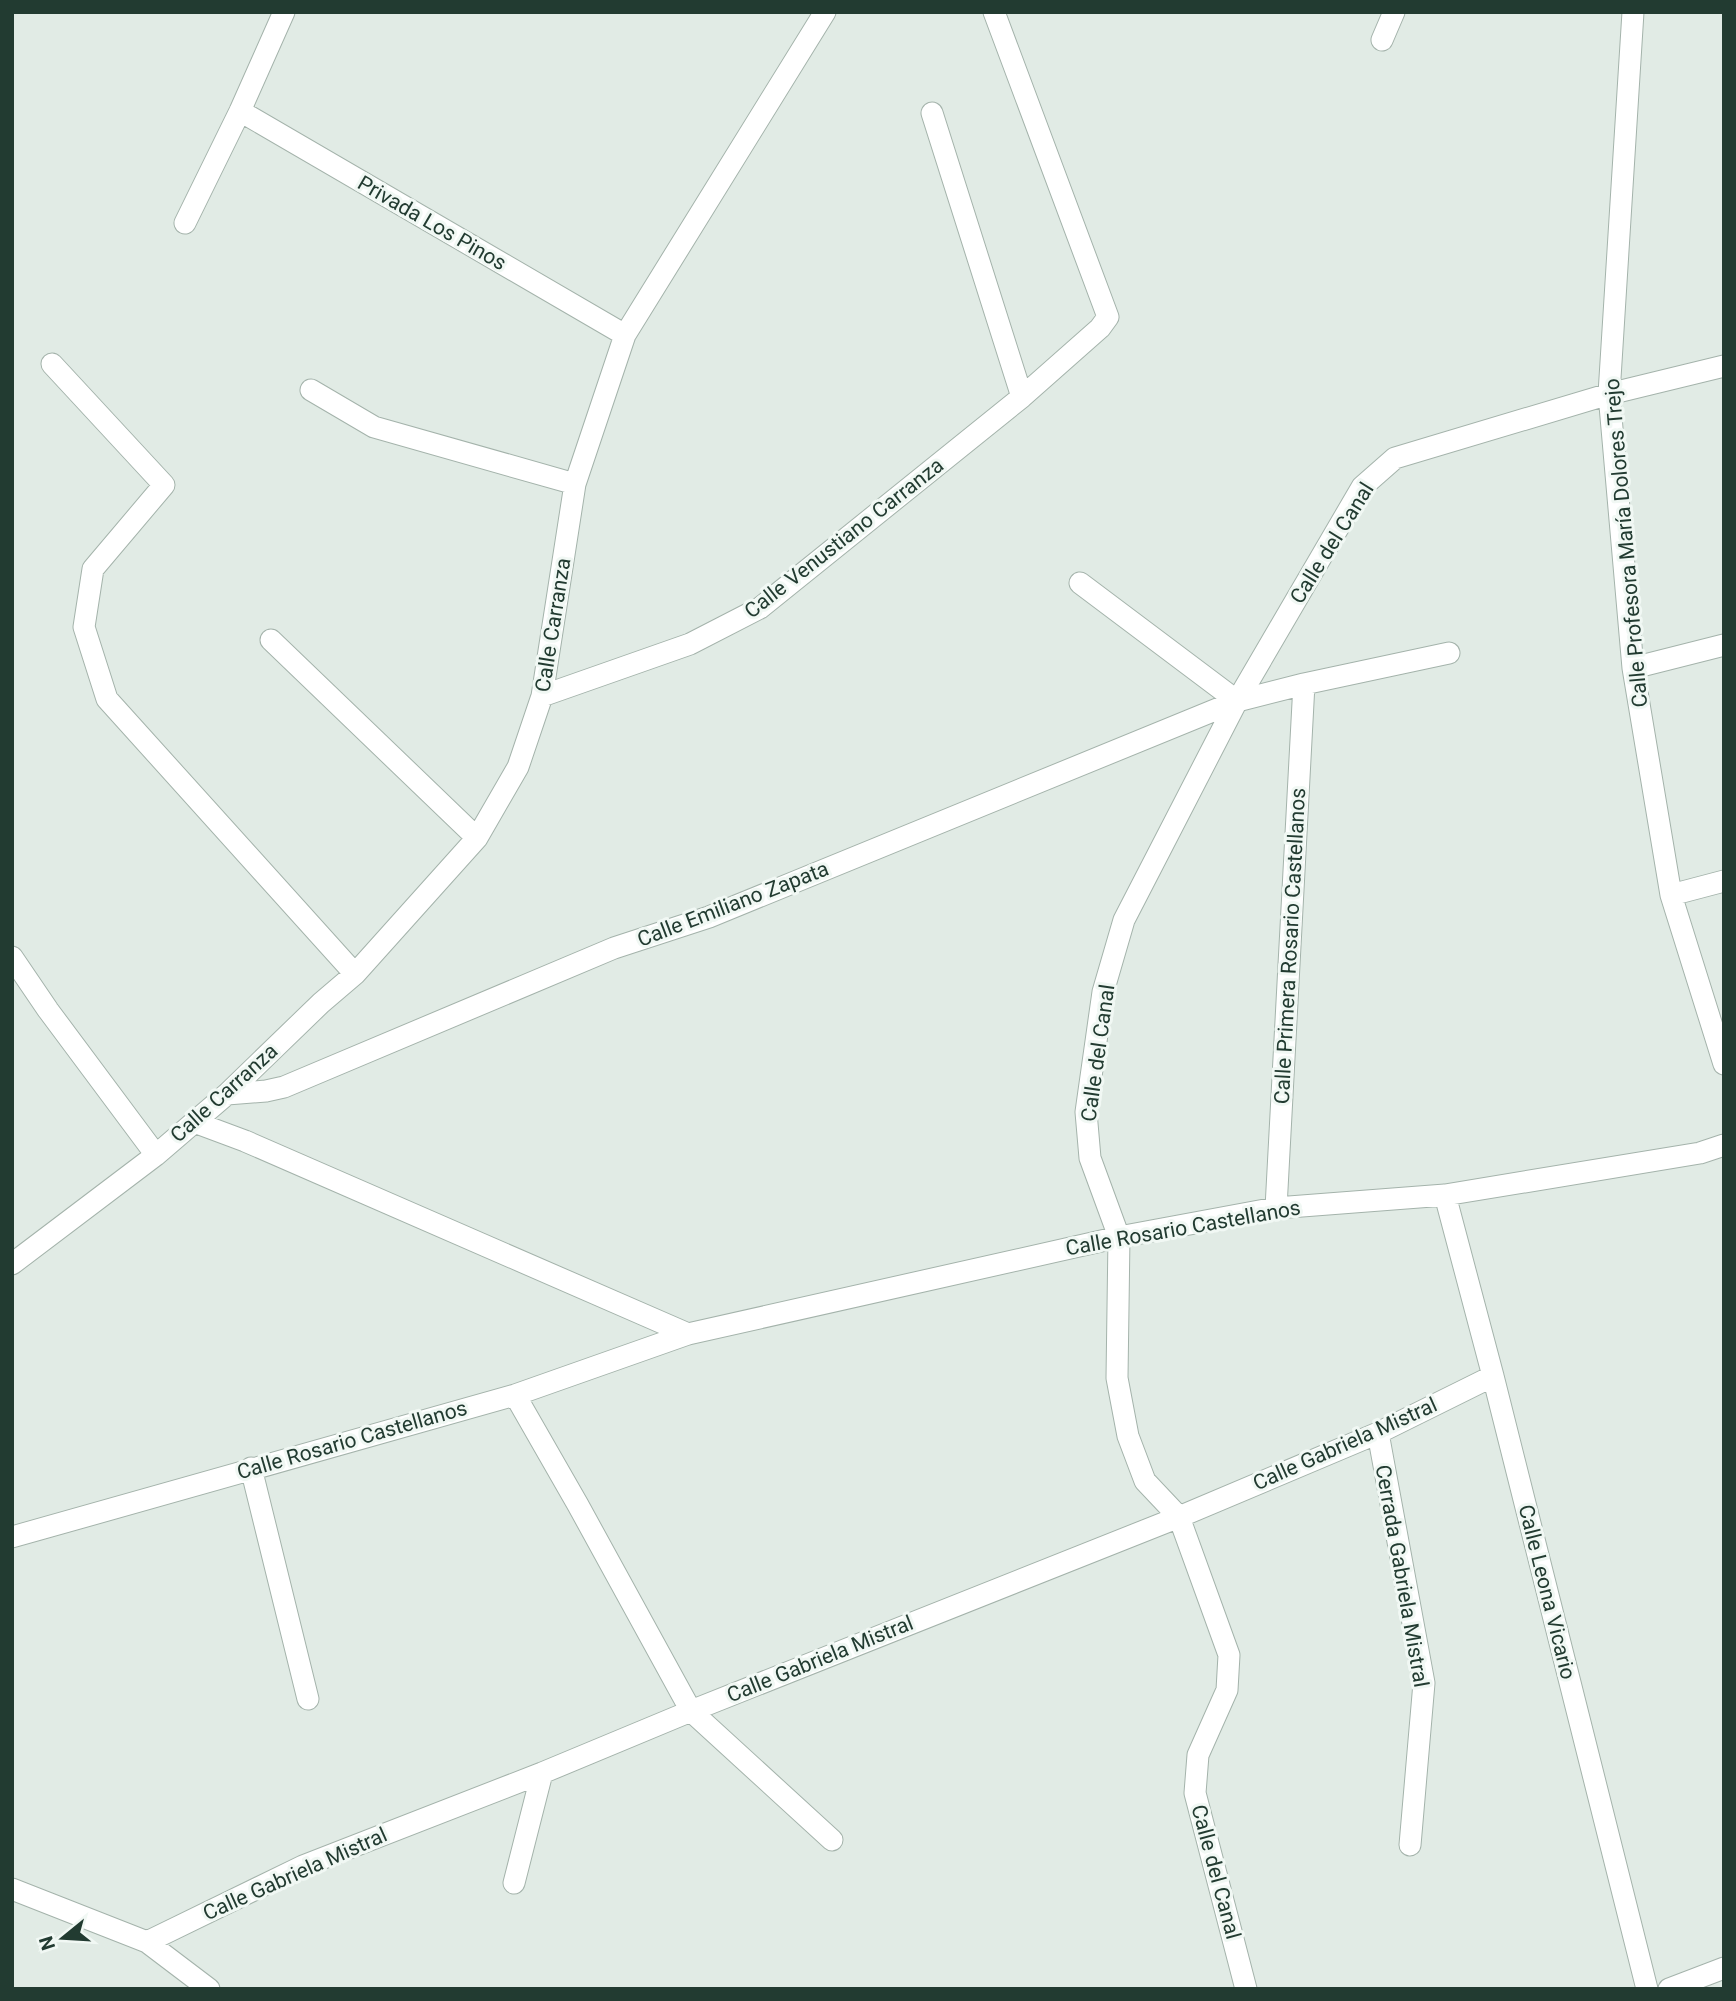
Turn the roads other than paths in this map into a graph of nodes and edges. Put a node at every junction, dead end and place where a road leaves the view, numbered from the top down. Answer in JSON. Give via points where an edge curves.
{"nodes":[{"id":1,"x":284,"y":12,"type":"edge"},
{"id":2,"x":825,"y":12,"type":"edge"},
{"id":3,"x":994,"y":12,"type":"edge"},
{"id":4,"x":1394,"y":12,"type":"edge"},
{"id":5,"x":1633,"y":12,"type":"edge"},
{"id":6,"x":1382,"y":40,"type":"dead end"},
{"id":7,"x":240,"y":111,"type":"junction"},
{"id":8,"x":932,"y":113,"type":"dead end"},
{"id":9,"x":185,"y":223,"type":"dead end"},
{"id":10,"x":625,"y":335,"type":"junction"},
{"id":11,"x":52,"y":364,"type":"dead end"},
{"id":12,"x":1724,"y":366,"type":"edge"},
{"id":13,"x":311,"y":390,"type":"dead end"},
{"id":14,"x":1609,"y":394,"type":"junction"},
{"id":15,"x":1022,"y":397,"type":"junction"},
{"id":16,"x":575,"y":484,"type":"junction"},
{"id":17,"x":1080,"y":583,"type":"dead end"},
{"id":18,"x":271,"y":640,"type":"dead end"},
{"id":19,"x":1724,"y":645,"type":"edge"},
{"id":20,"x":1449,"y":653,"type":"dead end"},
{"id":21,"x":1633,"y":668,"type":"junction"},
{"id":22,"x":1304,"y":684,"type":"junction"},
{"id":23,"x":542,"y":696,"type":"junction"},
{"id":24,"x":1237,"y":701,"type":"junction"},
{"id":25,"x":477,"y":838,"type":"junction"},
{"id":26,"x":1724,"y":881,"type":"edge"},
{"id":27,"x":1671,"y":895,"type":"junction"},
{"id":28,"x":12,"y":957,"type":"edge"},
{"id":29,"x":355,"y":974,"type":"junction"},
{"id":30,"x":1724,"y":1064,"type":"edge"},
{"id":31,"x":227,"y":1094,"type":"junction"},
{"id":32,"x":194,"y":1122,"type":"junction"},
{"id":33,"x":1724,"y":1145,"type":"edge"},
{"id":34,"x":156,"y":1155,"type":"junction"},
{"id":35,"x":1444,"y":1195,"type":"junction"},
{"id":36,"x":1276,"y":1208,"type":"junction"},
{"id":37,"x":1119,"y":1237,"type":"junction"},
{"id":38,"x":12,"y":1264,"type":"edge"},
{"id":39,"x":688,"y":1334,"type":"junction"},
{"id":40,"x":1493,"y":1376,"type":"junction"},
{"id":41,"x":514,"y":1395,"type":"junction"},
{"id":42,"x":1378,"y":1433,"type":"junction"},
{"id":43,"x":251,"y":1468,"type":"junction"},
{"id":44,"x":1179,"y":1517,"type":"junction"},
{"id":45,"x":12,"y":1537,"type":"edge"},
{"id":46,"x":308,"y":1699,"type":"dead end"},
{"id":47,"x":691,"y":1711,"type":"junction"},
{"id":48,"x":542,"y":1773,"type":"junction"},
{"id":49,"x":832,"y":1840,"type":"dead end"},
{"id":50,"x":1410,"y":1845,"type":"dead end"},
{"id":51,"x":514,"y":1883,"type":"dead end"},
{"id":52,"x":12,"y":1889,"type":"edge"},
{"id":53,"x":147,"y":1942,"type":"junction"},
{"id":54,"x":1724,"y":1968,"type":"edge"},
{"id":55,"x":209,"y":1989,"type":"edge"},
{"id":56,"x":1246,"y":1989,"type":"edge"},
{"id":57,"x":1647,"y":1989,"type":"edge"},
{"id":58,"x":1669,"y":1989,"type":"edge"}],
"edges":[{"from":1,"to":7,"type":"street"},
{"from":2,"to":10,"type":"street","name":"Calle Carranza"},
{"from":3,"to":15,"type":"street","name":"Calle Venustiano Carranza","via":[[1108,317]]},
{"from":4,"to":6,"type":"street"},
{"from":5,"to":14,"type":"street","name":"Calle Profesora María Dolores Trejo"},
{"from":7,"to":9,"type":"street"},
{"from":7,"to":10,"type":"street","name":"Privada Los Pinos"},
{"from":8,"to":15,"type":"street"},
{"from":10,"to":16,"type":"street","name":"Calle Carranza"},
{"from":11,"to":29,"type":"street","via":[[164,485],[93,569],[84,627],[107,699]]},
{"from":12,"to":14,"type":"street","name":"Calle del Canal"},
{"from":13,"to":16,"type":"street","via":[[374,427]]},
{"from":14,"to":21,"type":"street","name":"Calle Profesora María Dolores Trejo"},
{"from":14,"to":24,"type":"street","name":"Calle del Canal","via":[[1395,458],[1362,487]]},
{"from":15,"to":23,"type":"street","name":"Calle Venustiano Carranza","via":[[760,608],[690,644]]},
{"from":16,"to":23,"type":"street","name":"Calle Carranza"},
{"from":17,"to":24,"type":"street"},
{"from":18,"to":25,"type":"street"},
{"from":19,"to":21,"type":"street"},
{"from":20,"to":22,"type":"street","name":"Calle Emiliano Zapata"},
{"from":21,"to":27,"type":"street","name":"Calle Profesora María Dolores Trejo"},
{"from":22,"to":24,"type":"street","name":"Calle Emiliano Zapata"},
{"from":22,"to":36,"type":"street","name":"Calle Primera Rosario Castellanos"},
{"from":23,"to":25,"type":"street","name":"Calle Carranza","via":[[518,767]]},
{"from":24,"to":31,"type":"street","name":"Calle Emiliano Zapata","via":[[709,917],[614,948],[284,1087]]},
{"from":24,"to":37,"type":"street","name":"Calle del Canal","via":[[1124,920],[1104,992],[1086,1112],[1090,1158]]},
{"from":25,"to":29,"type":"street","name":"Calle Carranza"},
{"from":26,"to":27,"type":"street"},
{"from":27,"to":30,"type":"street","name":"Calle Profesora María Dolores Trejo"},
{"from":28,"to":34,"type":"street"},
{"from":29,"to":31,"type":"street","name":"Calle Carranza"},
{"from":31,"to":32,"type":"street","name":"Calle Carranza"},
{"from":32,"to":34,"type":"street","name":"Calle Carranza"},
{"from":32,"to":39,"type":"street"},
{"from":33,"to":35,"type":"street","name":"Calle Rosario Castellanos","via":[[1700,1153]]},
{"from":34,"to":38,"type":"street","name":"Calle Carranza"},
{"from":35,"to":36,"type":"street","name":"Calle Rosario Castellanos"},
{"from":35,"to":40,"type":"street","name":"Calle Leona Vicario"},
{"from":36,"to":37,"type":"street","name":"Calle Rosario Castellanos"},
{"from":37,"to":39,"type":"street","name":"Calle Rosario Castellanos"},
{"from":37,"to":44,"type":"street","name":"Calle del Canal","via":[[1117,1378],[1128,1436],[1145,1481]]},
{"from":39,"to":41,"type":"street","name":"Calle Rosario Castellanos"},
{"from":40,"to":42,"type":"street","name":"Calle Gabriela Mistral"},
{"from":40,"to":57,"type":"street","name":"Calle Leona Vicario"},
{"from":41,"to":43,"type":"street","name":"Calle Rosario Castellanos"},
{"from":41,"to":47,"type":"street"},
{"from":42,"to":44,"type":"street","name":"Calle Gabriela Mistral"},
{"from":42,"to":50,"type":"street","name":"Cerrada Gabriela Mistral","via":[[1424,1683]]},
{"from":43,"to":45,"type":"street","name":"Calle Rosario Castellanos"},
{"from":43,"to":46,"type":"street"},
{"from":44,"to":47,"type":"street","name":"Calle Gabriela Mistral"},
{"from":44,"to":56,"type":"street","name":"Calle del Canal","via":[[1229,1655],[1227,1690],[1198,1755],[1195,1793]]},
{"from":47,"to":48,"type":"street","name":"Calle Gabriela Mistral"},
{"from":47,"to":49,"type":"street"},
{"from":48,"to":51,"type":"street"},
{"from":48,"to":53,"type":"street","name":"Calle Gabriela Mistral","via":[[303,1866]]},
{"from":52,"to":53,"type":"street"},
{"from":53,"to":55,"type":"street"},
{"from":54,"to":58,"type":"street"}]}
